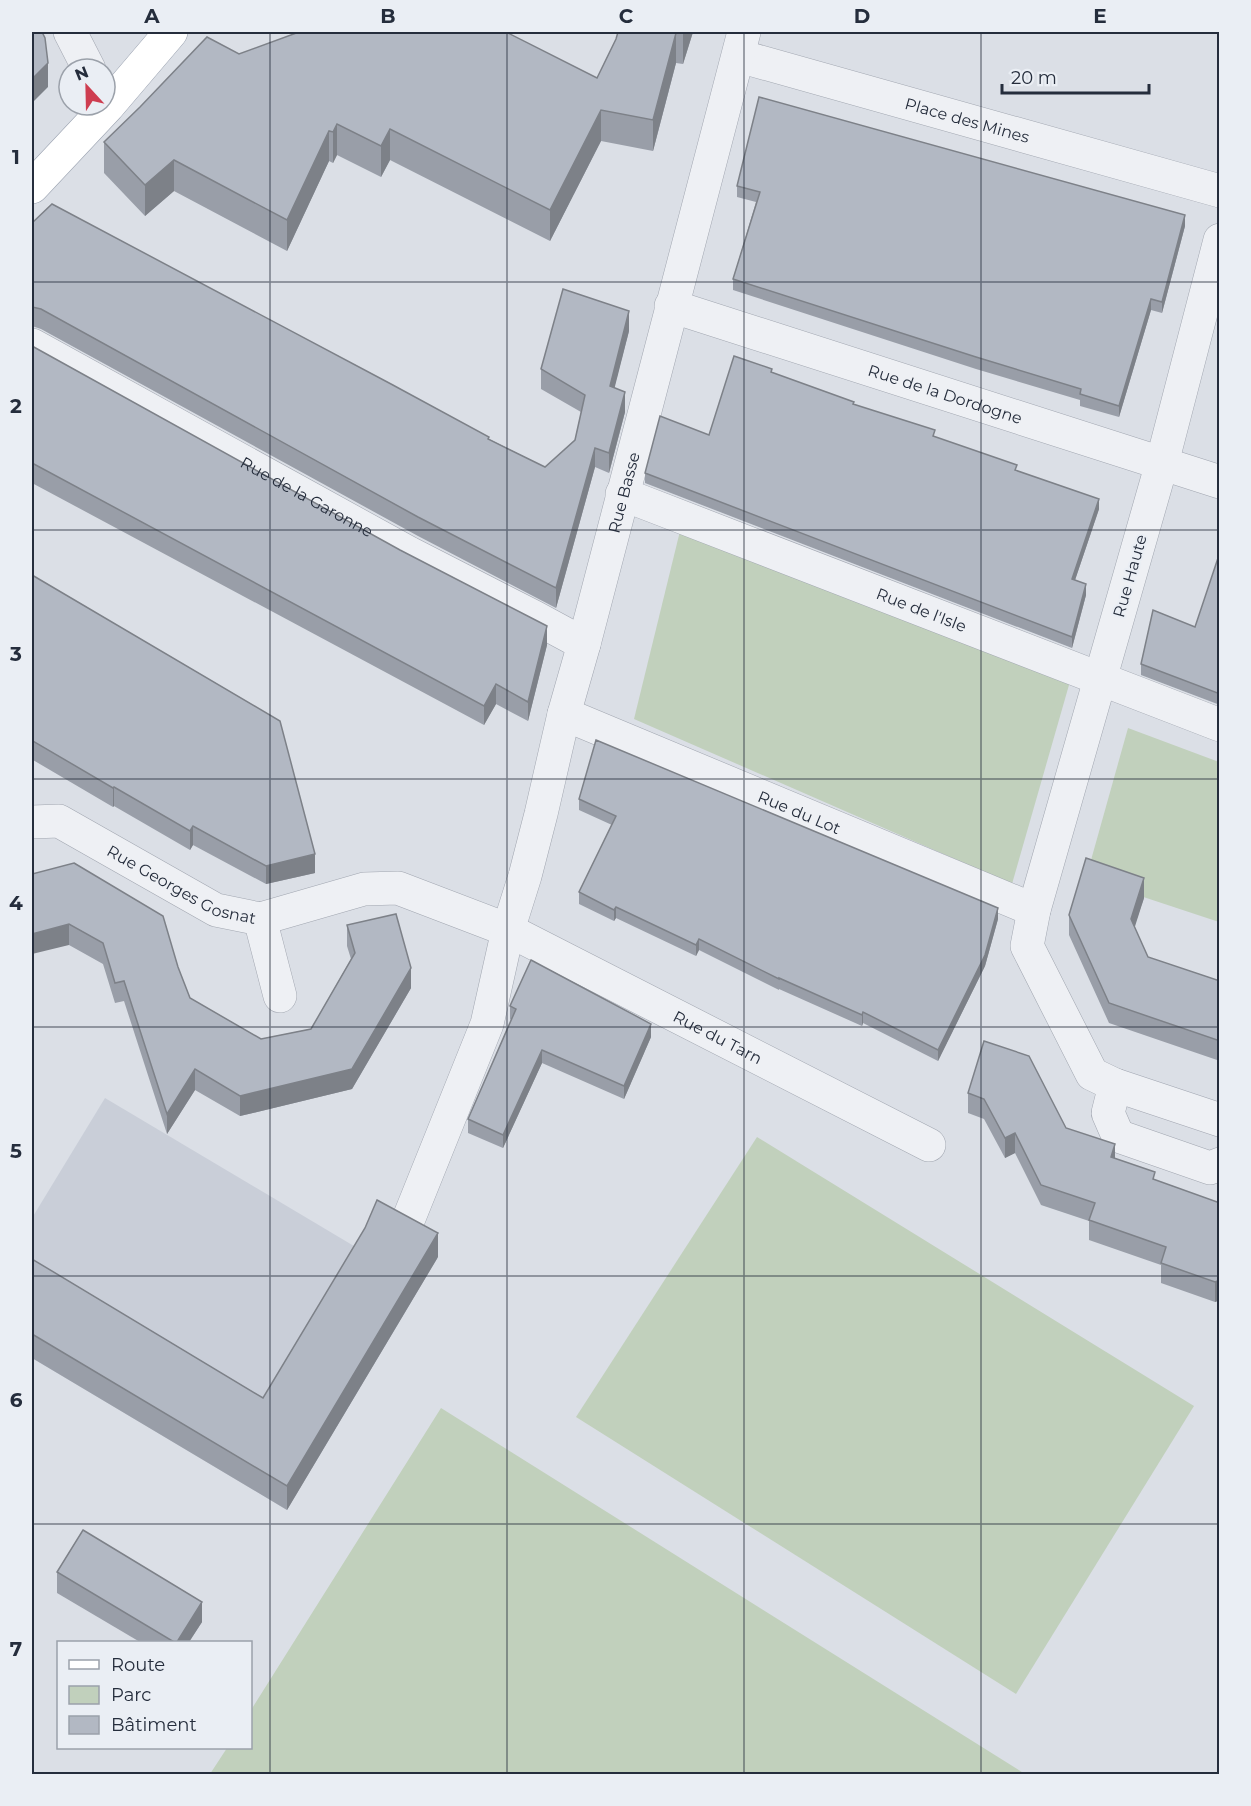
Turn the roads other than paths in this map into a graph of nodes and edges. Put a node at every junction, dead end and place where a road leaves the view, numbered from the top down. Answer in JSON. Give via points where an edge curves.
{"nodes":[{"id":1,"x":70,"y":32,"type":"edge"},
{"id":2,"x":171,"y":32,"type":"edge"},
{"id":3,"x":742,"y":44,"type":"edge"},
{"id":4,"x":83,"y":57,"type":"edge"},
{"id":5,"x":117,"y":91,"type":"edge"},
{"id":6,"x":94,"y":117,"type":"edge"},
{"id":7,"x":32,"y":187,"type":"edge"},
{"id":8,"x":1220,"y":191,"type":"edge"},
{"id":9,"x":1220,"y":240,"type":"edge"},
{"id":10,"x":671,"y":306,"type":"junction"},
{"id":11,"x":32,"y":345,"type":"edge"},
{"id":12,"x":1162,"y":463,"type":"junction"},
{"id":13,"x":1220,"y":482,"type":"edge"},
{"id":14,"x":622,"y":494,"type":"junction"},
{"id":15,"x":584,"y":644,"type":"junction"},
{"id":16,"x":1101,"y":678,"type":"junction"},
{"id":17,"x":564,"y":714,"type":"junction"},
{"id":18,"x":1220,"y":725,"type":"edge"},
{"id":19,"x":32,"y":822,"type":"edge"},
{"id":20,"x":1034,"y":910,"type":"junction"},
{"id":21,"x":260,"y":919,"type":"junction"},
{"id":22,"x":508,"y":930,"type":"junction"},
{"id":23,"x":279,"y":996,"type":"dead end"},
{"id":24,"x":1115,"y":1085,"type":"junction"},
{"id":25,"x":1220,"y":1120,"type":"edge"},
{"id":26,"x":929,"y":1145,"type":"dead end"},
{"id":27,"x":1220,"y":1164,"type":"edge"},
{"id":28,"x":410,"y":1218,"type":"edge"}],
"edges":[{"from":1,"to":4,"type":"street"},
{"from":2,"to":5,"type":"main road"},
{"from":3,"to":8,"type":"street","name":"Place des Mines"},
{"from":3,"to":10,"type":"street","name":"Rue Basse"},
{"from":6,"to":7,"type":"main road"},
{"from":9,"to":12,"type":"street","name":"Rue Haute"},
{"from":10,"to":12,"type":"street","name":"Rue de la Dordogne"},
{"from":10,"to":14,"type":"street","name":"Rue Basse"},
{"from":11,"to":15,"type":"street","name":"Rue de la Garonne","via":[[409,553]]},
{"from":12,"to":13,"type":"street","name":"Rue de la Dordogne"},
{"from":12,"to":16,"type":"street","name":"Rue Haute"},
{"from":14,"to":15,"type":"street","name":"Rue Basse"},
{"from":14,"to":16,"type":"street","name":"Rue de l'Isle"},
{"from":15,"to":17,"type":"street","name":"Rue Basse"},
{"from":16,"to":18,"type":"street","name":"Rue de l'Isle"},
{"from":16,"to":20,"type":"street","name":"Rue Haute"},
{"from":17,"to":20,"type":"street","name":"Rue du Lot"},
{"from":17,"to":22,"type":"street","name":"Rue Basse"},
{"from":19,"to":21,"type":"street","name":"Rue Georges Gosnat","via":[[59,821],[216,910]]},
{"from":20,"to":24,"type":"street","name":"Rue Haute","via":[[1027,946],[1092,1074]]},
{"from":21,"to":22,"type":"street","name":"Rue Georges Gosnat","via":[[364,889],[398,888]]},
{"from":21,"to":23,"type":"street"},
{"from":22,"to":26,"type":"street","name":"Rue du Tarn"},
{"from":22,"to":28,"type":"street","name":"Rue Basse","via":[[487,1024]]},
{"from":24,"to":25,"type":"street","name":"Rue Haute"},
{"from":24,"to":27,"type":"street","via":[[1108,1113],[1118,1136],[1210,1168]]}]}
